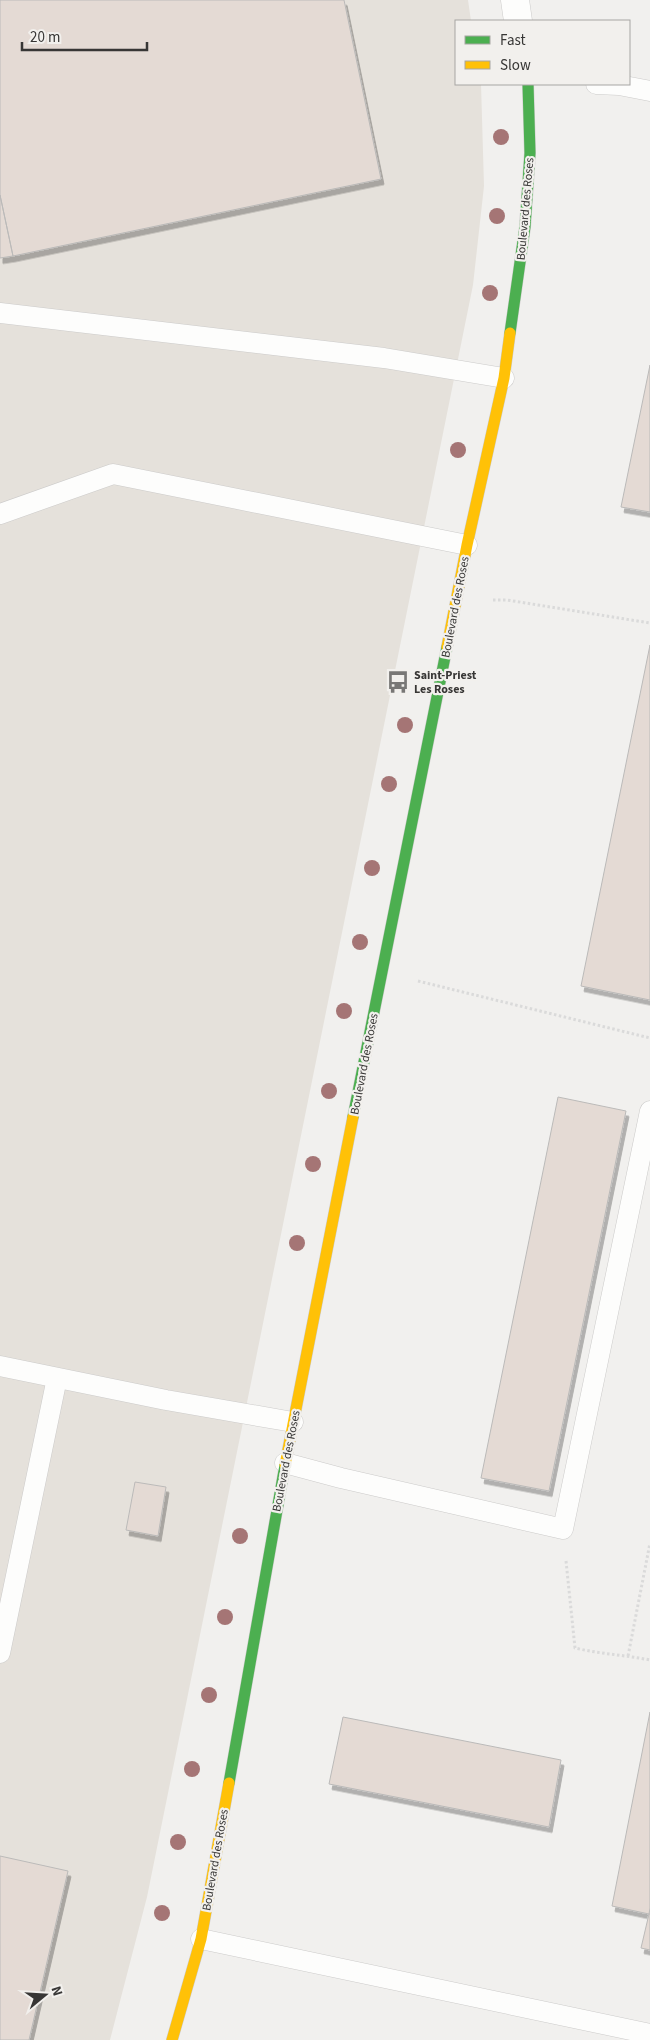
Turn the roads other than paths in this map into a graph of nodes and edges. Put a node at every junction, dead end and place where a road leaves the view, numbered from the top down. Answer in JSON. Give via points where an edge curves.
{"nodes":[{"id":1,"x":515,"y":0,"type":"edge"},
{"id":2,"x":518,"y":20,"type":"edge"},
{"id":3,"x":528,"y":85,"type":"edge"},
{"id":4,"x":623,"y":85,"type":"edge"},
{"id":5,"x":650,"y":91,"type":"edge"},
{"id":6,"x":0,"y":312,"type":"edge"},
{"id":7,"x":504,"y":378,"type":"junction"},
{"id":8,"x":0,"y":514,"type":"edge"},
{"id":9,"x":467,"y":545,"type":"junction"},
{"id":10,"x":650,"y":1112,"type":"edge"},
{"id":11,"x":0,"y":1366,"type":"edge"},
{"id":12,"x":57,"y":1378,"type":"junction"},
{"id":13,"x":293,"y":1422,"type":"junction"},
{"id":14,"x":285,"y":1463,"type":"junction"},
{"id":15,"x":0,"y":1653,"type":"edge"},
{"id":16,"x":201,"y":1939,"type":"junction"},
{"id":17,"x":650,"y":2034,"type":"edge"},
{"id":18,"x":172,"y":2040,"type":"edge"}],
"edges":[{"from":1,"to":2,"type":"street"},
{"from":3,"to":7,"type":"street","name":"Boulevard des Roses","via":[[530,153],[525,227]]},
{"from":4,"to":5,"type":"lane"},
{"from":6,"to":7,"type":"lane","via":[[384,358]]},
{"from":7,"to":9,"type":"street","name":"Boulevard des Roses"},
{"from":8,"to":9,"type":"lane","via":[[112,474]]},
{"from":9,"to":13,"type":"street","name":"Boulevard des Roses"},
{"from":10,"to":14,"type":"lane","via":[[563,1529]]},
{"from":11,"to":12,"type":"lane"},
{"from":12,"to":13,"type":"lane"},
{"from":12,"to":15,"type":"lane"},
{"from":13,"to":14,"type":"street","name":"Boulevard des Roses"},
{"from":14,"to":16,"type":"street","name":"Boulevard des Roses"},
{"from":16,"to":17,"type":"lane"},
{"from":16,"to":18,"type":"street","name":"Boulevard des Roses"}]}
